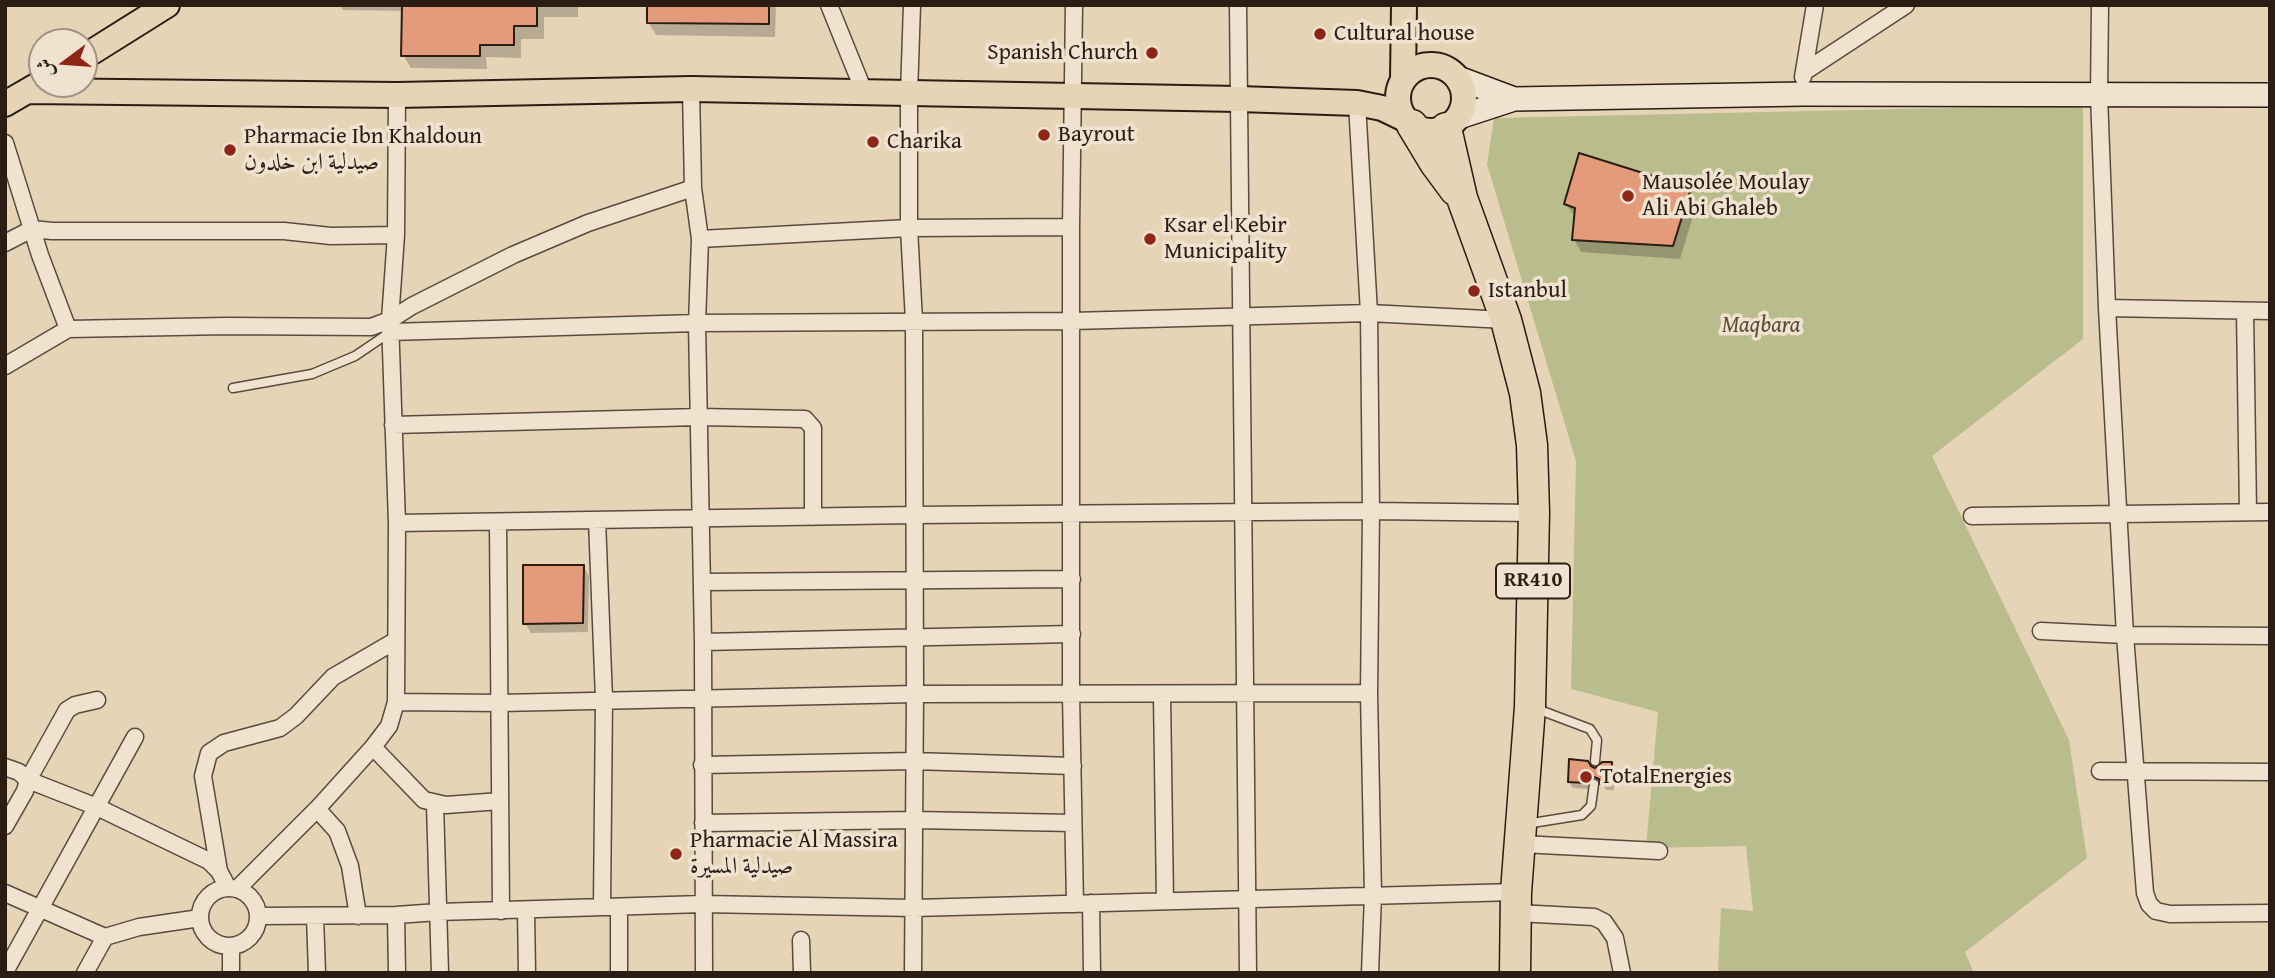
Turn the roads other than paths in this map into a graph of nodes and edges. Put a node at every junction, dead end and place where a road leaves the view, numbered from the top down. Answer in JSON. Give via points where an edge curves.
{"nodes":[{"id":1,"x":167,"y":5,"type":"edge"},
{"id":2,"x":829,"y":5,"type":"edge"},
{"id":3,"x":912,"y":5,"type":"edge"},
{"id":4,"x":1073,"y":5,"type":"edge"},
{"id":5,"x":1238,"y":5,"type":"edge"},
{"id":6,"x":1815,"y":5,"type":"edge"},
{"id":7,"x":1906,"y":5,"type":"edge"},
{"id":8,"x":2100,"y":5,"type":"edge"},
{"id":9,"x":1404,"y":6,"type":"edge"},
{"id":10,"x":98,"y":48,"type":"edge"},
{"id":11,"x":1431,"y":64,"type":"junction"},
{"id":12,"x":1458,"y":78,"type":"junction"},
{"id":13,"x":1401,"y":83,"type":"junction"},
{"id":14,"x":1803,"y":83,"type":"junction"},
{"id":15,"x":98,"y":88,"type":"edge"},
{"id":16,"x":691,"y":89,"type":"junction"},
{"id":17,"x":28,"y":91,"type":"edge"},
{"id":18,"x":865,"y":93,"type":"junction"},
{"id":19,"x":909,"y":94,"type":"junction"},
{"id":20,"x":2270,"y":94,"type":"edge"},
{"id":21,"x":397,"y":95,"type":"junction"},
{"id":22,"x":2099,"y":95,"type":"junction"},
{"id":23,"x":1074,"y":96,"type":"junction"},
{"id":24,"x":1239,"y":99,"type":"junction"},
{"id":25,"x":1514,"y":99,"type":"junction"},
{"id":26,"x":1357,"y":103,"type":"junction"},
{"id":27,"x":5,"y":104,"type":"edge"},
{"id":28,"x":1408,"y":122,"type":"junction"},
{"id":29,"x":1452,"y":122,"type":"junction"},
{"id":30,"x":5,"y":143,"type":"edge"},
{"id":31,"x":693,"y":188,"type":"junction"},
{"id":32,"x":1462,"y":198,"type":"junction"},
{"id":33,"x":1071,"y":227,"type":"junction"},
{"id":34,"x":909,"y":228,"type":"junction"},
{"id":35,"x":32,"y":229,"type":"junction"},
{"id":36,"x":396,"y":235,"type":"junction"},
{"id":37,"x":700,"y":239,"type":"junction"},
{"id":38,"x":5,"y":243,"type":"edge"},
{"id":39,"x":2107,"y":308,"type":"junction"},
{"id":40,"x":2245,"y":311,"type":"junction"},
{"id":41,"x":2270,"y":311,"type":"edge"},
{"id":42,"x":1369,"y":313,"type":"junction"},
{"id":43,"x":1240,"y":316,"type":"junction"},
{"id":44,"x":1506,"y":320,"type":"junction"},
{"id":45,"x":914,"y":321,"type":"junction"},
{"id":46,"x":1072,"y":321,"type":"junction"},
{"id":47,"x":697,"y":323,"type":"junction"},
{"id":48,"x":390,"y":326,"type":"junction"},
{"id":49,"x":68,"y":329,"type":"junction"},
{"id":50,"x":5,"y":366,"type":"edge"},
{"id":51,"x":233,"y":388,"type":"dead end"},
{"id":52,"x":699,"y":417,"type":"junction"},
{"id":53,"x":393,"y":425,"type":"junction"},
{"id":54,"x":1371,"y":511,"type":"junction"},
{"id":55,"x":1243,"y":512,"type":"junction"},
{"id":56,"x":2248,"y":512,"type":"junction"},
{"id":57,"x":2270,"y":512,"type":"edge"},
{"id":58,"x":1534,"y":513,"type":"junction"},
{"id":59,"x":2120,"y":514,"type":"junction"},
{"id":60,"x":914,"y":515,"type":"junction"},
{"id":61,"x":1072,"y":515,"type":"junction"},
{"id":62,"x":1972,"y":516,"type":"dead end"},
{"id":63,"x":813,"y":517,"type":"junction"},
{"id":64,"x":701,"y":518,"type":"junction"},
{"id":65,"x":597,"y":520,"type":"junction"},
{"id":66,"x":498,"y":522,"type":"junction"},
{"id":67,"x":397,"y":523,"type":"junction"},
{"id":68,"x":1072,"y":579,"type":"junction"},
{"id":69,"x":914,"y":580,"type":"junction"},
{"id":70,"x":702,"y":582,"type":"junction"},
{"id":71,"x":2041,"y":631,"type":"dead end"},
{"id":72,"x":1072,"y":634,"type":"junction"},
{"id":73,"x":2125,"y":635,"type":"junction"},
{"id":74,"x":915,"y":636,"type":"junction"},
{"id":75,"x":2270,"y":636,"type":"edge"},
{"id":76,"x":395,"y":641,"type":"junction"},
{"id":77,"x":703,"y":642,"type":"junction"},
{"id":78,"x":1368,"y":693,"type":"junction"},
{"id":79,"x":915,"y":694,"type":"junction"},
{"id":80,"x":1071,"y":694,"type":"junction"},
{"id":81,"x":1244,"y":694,"type":"junction"},
{"id":82,"x":1162,"y":695,"type":"junction"},
{"id":83,"x":604,"y":699,"type":"junction"},
{"id":84,"x":703,"y":699,"type":"junction"},
{"id":85,"x":97,"y":700,"type":"dead end"},
{"id":86,"x":396,"y":702,"type":"junction"},
{"id":87,"x":500,"y":703,"type":"junction"},
{"id":88,"x":1530,"y":707,"type":"junction"},
{"id":89,"x":135,"y":737,"type":"dead end"},
{"id":90,"x":373,"y":747,"type":"junction"},
{"id":91,"x":914,"y":761,"type":"junction"},
{"id":92,"x":1595,"y":761,"type":"dead end"},
{"id":93,"x":702,"y":765,"type":"junction"},
{"id":94,"x":1073,"y":766,"type":"junction"},
{"id":95,"x":5,"y":767,"type":"edge"},
{"id":96,"x":2100,"y":771,"type":"dead end"},
{"id":97,"x":2136,"y":772,"type":"junction"},
{"id":98,"x":2270,"y":772,"type":"edge"},
{"id":99,"x":28,"y":780,"type":"junction"},
{"id":100,"x":1594,"y":784,"type":"dead end"},
{"id":101,"x":500,"y":801,"type":"junction"},
{"id":102,"x":435,"y":804,"type":"junction"},
{"id":103,"x":97,"y":807,"type":"junction"},
{"id":104,"x":317,"y":809,"type":"junction"},
{"id":105,"x":914,"y":820,"type":"junction"},
{"id":106,"x":1073,"y":823,"type":"junction"},
{"id":107,"x":703,"y":824,"type":"junction"},
{"id":108,"x":5,"y":826,"type":"edge"},
{"id":109,"x":1522,"y":834,"type":"junction"},
{"id":110,"x":1659,"y":850,"type":"dead end"},
{"id":111,"x":219,"y":871,"type":"junction"},
{"id":112,"x":233,"y":888,"type":"junction"},
{"id":113,"x":5,"y":893,"type":"edge"},
{"id":114,"x":1373,"y":895,"type":"junction"},
{"id":115,"x":1248,"y":899,"type":"junction"},
{"id":116,"x":1165,"y":901,"type":"junction"},
{"id":117,"x":1091,"y":903,"type":"junction"},
{"id":118,"x":1517,"y":903,"type":"junction"},
{"id":119,"x":703,"y":904,"type":"junction"},
{"id":120,"x":1074,"y":904,"type":"junction"},
{"id":121,"x":610,"y":907,"type":"junction"},
{"id":122,"x":914,"y":908,"type":"junction"},
{"id":123,"x":39,"y":909,"type":"junction"},
{"id":124,"x":526,"y":910,"type":"junction"},
{"id":125,"x":501,"y":911,"type":"junction"},
{"id":126,"x":438,"y":912,"type":"junction"},
{"id":127,"x":2270,"y":913,"type":"edge"},
{"id":128,"x":396,"y":915,"type":"junction"},
{"id":129,"x":259,"y":916,"type":"junction"},
{"id":130,"x":315,"y":916,"type":"junction"},
{"id":131,"x":358,"y":916,"type":"junction"},
{"id":132,"x":200,"y":918,"type":"junction"},
{"id":133,"x":105,"y":937,"type":"junction"},
{"id":134,"x":801,"y":940,"type":"dead end"},
{"id":135,"x":231,"y":947,"type":"junction"},
{"id":136,"x":5,"y":972,"type":"edge"},
{"id":137,"x":85,"y":973,"type":"edge"},
{"id":138,"x":231,"y":973,"type":"edge"},
{"id":139,"x":317,"y":973,"type":"edge"},
{"id":140,"x":397,"y":973,"type":"edge"},
{"id":141,"x":440,"y":973,"type":"edge"},
{"id":142,"x":527,"y":973,"type":"edge"},
{"id":143,"x":619,"y":973,"type":"edge"},
{"id":144,"x":704,"y":973,"type":"edge"},
{"id":145,"x":802,"y":973,"type":"edge"},
{"id":146,"x":913,"y":973,"type":"edge"},
{"id":147,"x":1092,"y":973,"type":"edge"},
{"id":148,"x":1248,"y":973,"type":"edge"},
{"id":149,"x":1370,"y":973,"type":"edge"},
{"id":150,"x":1515,"y":973,"type":"edge"},
{"id":151,"x":1622,"y":973,"type":"edge"}],
"edges":[{"from":1,"to":10,"type":"main road"},
{"from":2,"to":18,"type":"street"},
{"from":3,"to":19,"type":"street"},
{"from":4,"to":23,"type":"street"},
{"from":5,"to":24,"type":"street"},
{"from":6,"to":14,"type":"street"},
{"from":7,"to":14,"type":"street"},
{"from":8,"to":22,"type":"street"},
{"from":9,"to":11,"type":"main road","number":"RR410"},
{"from":9,"to":13,"type":"main road","number":"RR410"},
{"from":11,"to":12,"type":"main road"},
{"from":11,"to":13,"type":"main road","via":[[1415,68]]},
{"from":12,"to":25,"type":"street"},
{"from":12,"to":29,"type":"main road","number":"RR410","via":[[1464,98]]},
{"from":13,"to":26,"type":"main road"},
{"from":13,"to":28,"type":"main road","number":"RR410","via":[[1399,109]]},
{"from":14,"to":22,"type":"street"},
{"from":14,"to":25,"type":"street"},
{"from":15,"to":21,"type":"main road"},
{"from":16,"to":18,"type":"main road"},
{"from":16,"to":21,"type":"main road"},
{"from":16,"to":31,"type":"street"},
{"from":17,"to":27,"type":"main road"},
{"from":18,"to":19,"type":"main road"},
{"from":19,"to":23,"type":"main road"},
{"from":19,"to":34,"type":"street"},
{"from":20,"to":22,"type":"street"},
{"from":21,"to":36,"type":"street"},
{"from":22,"to":39,"type":"street"},
{"from":23,"to":24,"type":"main road"},
{"from":23,"to":33,"type":"street"},
{"from":24,"to":26,"type":"main road"},
{"from":24,"to":43,"type":"street"},
{"from":25,"to":29,"type":"street"},
{"from":26,"to":28,"type":"main road","via":[[1381,108]]},
{"from":26,"to":42,"type":"street"},
{"from":28,"to":29,"type":"main road","via":[[1429,131]]},
{"from":28,"to":32,"type":"highway","number":"RR410"},
{"from":29,"to":32,"type":"highway","number":"RR410"},
{"from":30,"to":35,"type":"street"},
{"from":31,"to":37,"type":"street"},
{"from":31,"to":48,"type":"street","via":[[588,223],[513,255],[412,306]]},
{"from":32,"to":44,"type":"highway","number":"RR410"},
{"from":33,"to":34,"type":"street"},
{"from":33,"to":46,"type":"street"},
{"from":34,"to":37,"type":"street"},
{"from":34,"to":45,"type":"street"},
{"from":35,"to":36,"type":"street"},
{"from":35,"to":38,"type":"street"},
{"from":35,"to":49,"type":"street"},
{"from":36,"to":48,"type":"street"},
{"from":37,"to":47,"type":"street"},
{"from":39,"to":40,"type":"street"},
{"from":39,"to":59,"type":"street"},
{"from":40,"to":41,"type":"street"},
{"from":40,"to":56,"type":"street"},
{"from":42,"to":43,"type":"street"},
{"from":42,"to":44,"type":"street"},
{"from":42,"to":54,"type":"street"},
{"from":43,"to":46,"type":"street"},
{"from":43,"to":55,"type":"street"},
{"from":44,"to":58,"type":"highway","number":"RR410","via":[[1525,393]]},
{"from":45,"to":46,"type":"street"},
{"from":45,"to":47,"type":"street"},
{"from":45,"to":60,"type":"street"},
{"from":46,"to":61,"type":"street"},
{"from":47,"to":48,"type":"street"},
{"from":47,"to":52,"type":"street"},
{"from":48,"to":49,"type":"street"},
{"from":48,"to":51,"type":"lane","via":[[355,356],[312,373]]},
{"from":48,"to":53,"type":"street"},
{"from":49,"to":50,"type":"street"},
{"from":52,"to":53,"type":"street"},
{"from":52,"to":63,"type":"street","via":[[806,419],[813,428]]},
{"from":52,"to":64,"type":"street"},
{"from":53,"to":67,"type":"street"},
{"from":54,"to":55,"type":"street"},
{"from":54,"to":58,"type":"street"},
{"from":54,"to":78,"type":"street"},
{"from":55,"to":61,"type":"street"},
{"from":55,"to":81,"type":"street"},
{"from":56,"to":57,"type":"street"},
{"from":56,"to":59,"type":"street"},
{"from":58,"to":88,"type":"highway","number":"RR410"},
{"from":59,"to":62,"type":"street"},
{"from":59,"to":73,"type":"street"},
{"from":60,"to":61,"type":"street"},
{"from":60,"to":63,"type":"street"},
{"from":60,"to":69,"type":"street"},
{"from":61,"to":68,"type":"street"},
{"from":63,"to":64,"type":"street"},
{"from":64,"to":65,"type":"street"},
{"from":64,"to":70,"type":"street"},
{"from":65,"to":66,"type":"street"},
{"from":65,"to":83,"type":"street"},
{"from":66,"to":67,"type":"street"},
{"from":66,"to":87,"type":"street"},
{"from":67,"to":76,"type":"street"},
{"from":68,"to":69,"type":"street"},
{"from":68,"to":72,"type":"street"},
{"from":69,"to":70,"type":"street"},
{"from":69,"to":74,"type":"street"},
{"from":70,"to":77,"type":"street"},
{"from":71,"to":73,"type":"street"},
{"from":72,"to":74,"type":"street"},
{"from":72,"to":80,"type":"street"},
{"from":73,"to":75,"type":"street"},
{"from":73,"to":97,"type":"street"},
{"from":74,"to":77,"type":"street"},
{"from":74,"to":79,"type":"street"},
{"from":76,"to":86,"type":"street"},
{"from":76,"to":111,"type":"street","via":[[332,677],[280,728],[224,743],[209,753],[203,776]]},
{"from":77,"to":84,"type":"street"},
{"from":78,"to":81,"type":"street"},
{"from":78,"to":114,"type":"street"},
{"from":79,"to":80,"type":"street"},
{"from":79,"to":84,"type":"street"},
{"from":79,"to":91,"type":"street"},
{"from":80,"to":82,"type":"street"},
{"from":80,"to":94,"type":"street"},
{"from":81,"to":82,"type":"street"},
{"from":81,"to":115,"type":"street"},
{"from":82,"to":116,"type":"street"},
{"from":83,"to":84,"type":"street"},
{"from":83,"to":87,"type":"street"},
{"from":83,"to":121,"type":"street"},
{"from":84,"to":93,"type":"street"},
{"from":85,"to":99,"type":"street","via":[[67,710]]},
{"from":86,"to":87,"type":"street"},
{"from":86,"to":90,"type":"street","via":[[388,726]]},
{"from":87,"to":101,"type":"street"},
{"from":88,"to":92,"type":"lane","via":[[1590,729],[1597,740]]},
{"from":88,"to":109,"type":"highway","number":"RR410"},
{"from":89,"to":103,"type":"street"},
{"from":90,"to":102,"type":"street","via":[[424,800]]},
{"from":90,"to":104,"type":"street"},
{"from":91,"to":93,"type":"street"},
{"from":91,"to":94,"type":"street"},
{"from":91,"to":105,"type":"street"},
{"from":93,"to":107,"type":"street"},
{"from":94,"to":106,"type":"street"},
{"from":95,"to":99,"type":"street"},
{"from":96,"to":97,"type":"street"},
{"from":97,"to":98,"type":"street"},
{"from":97,"to":127,"type":"street","via":[[2149,904],[2170,914]]},
{"from":99,"to":103,"type":"street"},
{"from":99,"to":108,"type":"street"},
{"from":100,"to":109,"type":"lane","via":[[1591,806],[1582,816]]},
{"from":101,"to":102,"type":"street"},
{"from":101,"to":125,"type":"street"},
{"from":102,"to":126,"type":"street"},
{"from":103,"to":111,"type":"street","via":[[209,861]]},
{"from":103,"to":123,"type":"street"},
{"from":104,"to":112,"type":"street"},
{"from":104,"to":131,"type":"street","via":[[337,831],[350,866]]},
{"from":105,"to":106,"type":"street"},
{"from":105,"to":107,"type":"street"},
{"from":105,"to":122,"type":"street"},
{"from":106,"to":120,"type":"street"},
{"from":107,"to":119,"type":"street"},
{"from":109,"to":110,"type":"street"},
{"from":109,"to":118,"type":"highway","number":"RR410"},
{"from":111,"to":112,"type":"street"},
{"from":112,"to":129,"type":"street","via":[[253,899]]},
{"from":112,"to":132,"type":"street","via":[[211,894]]},
{"from":113,"to":123,"type":"street"},
{"from":114,"to":115,"type":"street"},
{"from":114,"to":118,"type":"street"},
{"from":114,"to":149,"type":"street"},
{"from":115,"to":116,"type":"street"},
{"from":115,"to":148,"type":"street"},
{"from":116,"to":117,"type":"street"},
{"from":117,"to":120,"type":"street"},
{"from":117,"to":147,"type":"street"},
{"from":118,"to":150,"type":"highway","number":"RR410"},
{"from":118,"to":151,"type":"street","via":[[1604,922],[1615,938]]},
{"from":119,"to":121,"type":"street"},
{"from":119,"to":122,"type":"street"},
{"from":119,"to":144,"type":"street"},
{"from":120,"to":122,"type":"street"},
{"from":121,"to":124,"type":"street"},
{"from":121,"to":143,"type":"street"},
{"from":122,"to":146,"type":"street"},
{"from":123,"to":133,"type":"street"},
{"from":123,"to":136,"type":"street"},
{"from":124,"to":125,"type":"street"},
{"from":124,"to":142,"type":"street"},
{"from":125,"to":126,"type":"street"},
{"from":126,"to":128,"type":"street"},
{"from":126,"to":141,"type":"street"},
{"from":128,"to":131,"type":"street"},
{"from":128,"to":140,"type":"street"},
{"from":129,"to":130,"type":"street"},
{"from":129,"to":135,"type":"street","via":[[254,934]]},
{"from":130,"to":131,"type":"street"},
{"from":130,"to":139,"type":"street"},
{"from":132,"to":133,"type":"street"},
{"from":132,"to":135,"type":"street","via":[[201,928],[213,942]]},
{"from":133,"to":137,"type":"street"},
{"from":134,"to":145,"type":"street"},
{"from":135,"to":138,"type":"street"}]}
